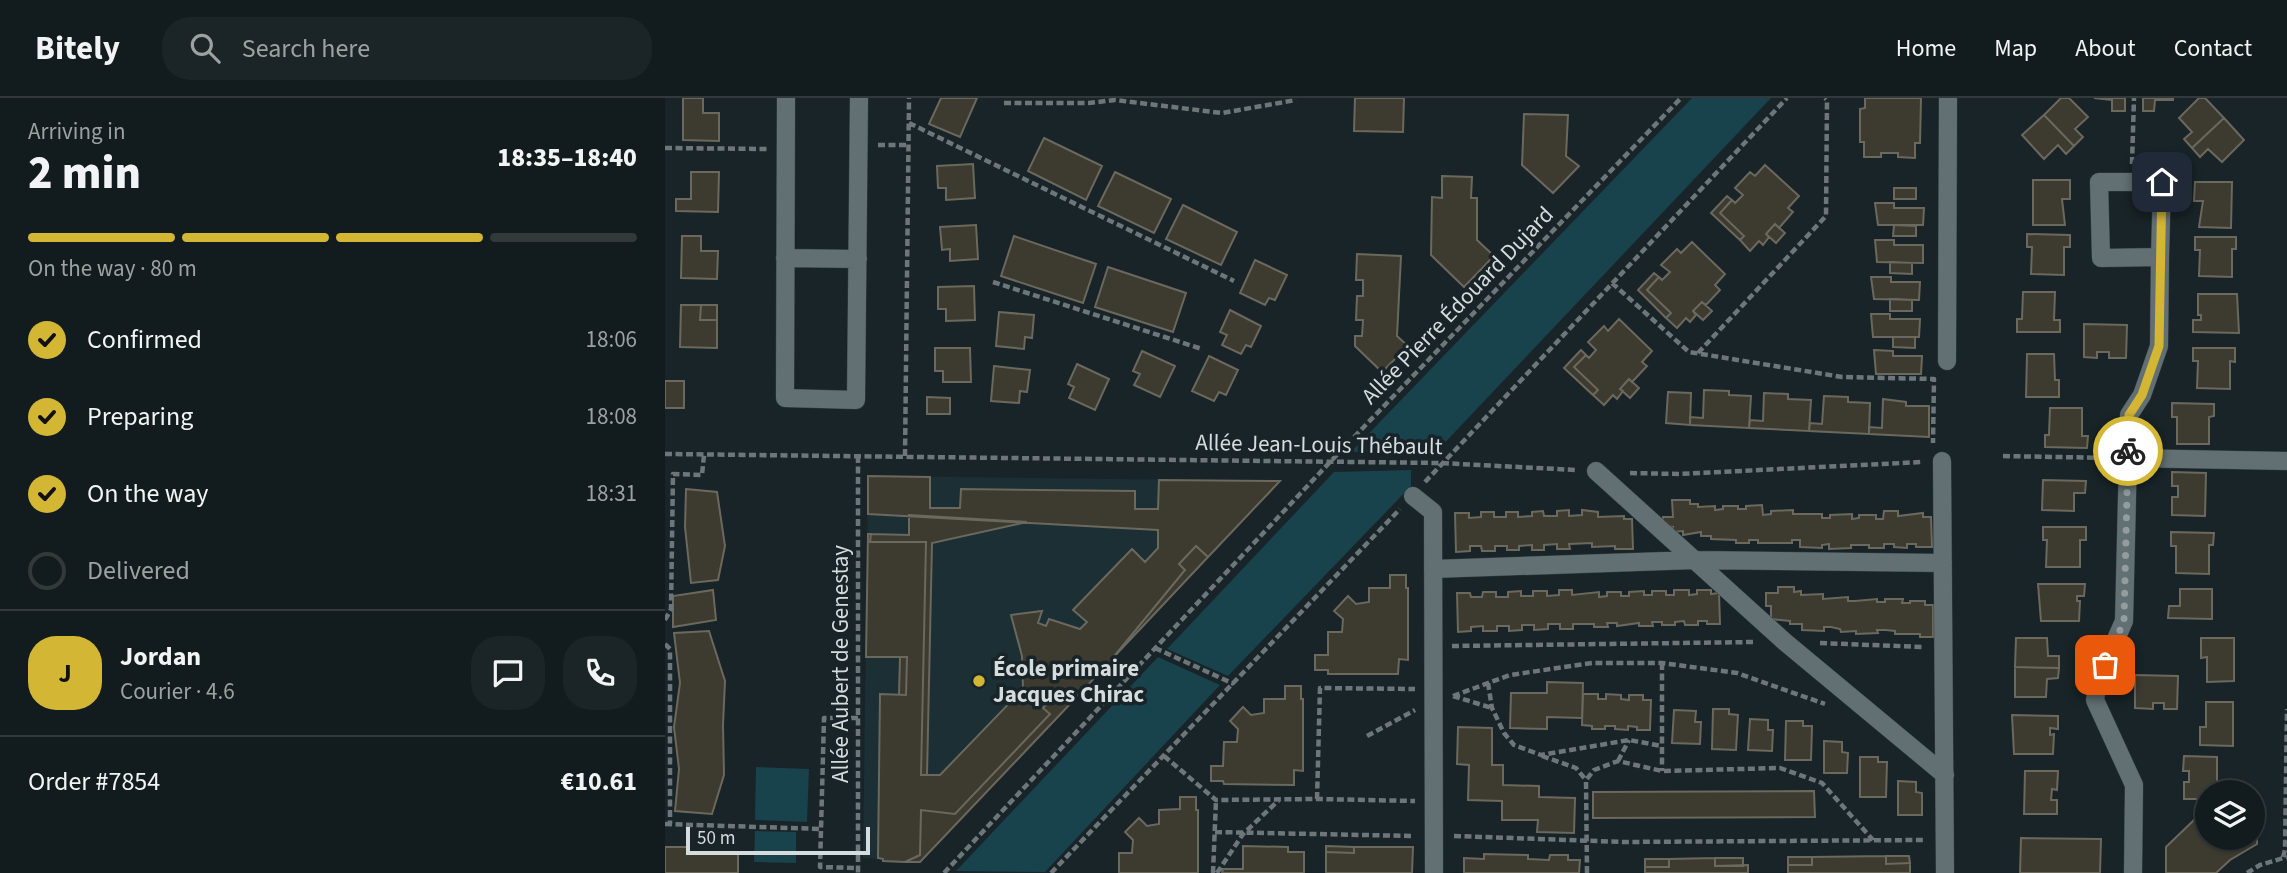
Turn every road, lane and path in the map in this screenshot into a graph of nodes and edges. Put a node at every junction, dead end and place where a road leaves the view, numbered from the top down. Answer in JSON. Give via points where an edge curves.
{"nodes":[{"id":1,"x":786,"y":98,"type":"edge"},
{"id":2,"x":859,"y":98,"type":"edge"},
{"id":3,"x":909,"y":98,"type":"edge"},
{"id":4,"x":1681,"y":98,"type":"edge"},
{"id":5,"x":1825,"y":98,"type":"edge"},
{"id":6,"x":1948,"y":98,"type":"edge"},
{"id":7,"x":2134,"y":98,"type":"edge"},
{"id":8,"x":1296,"y":100,"type":"dead end"},
{"id":9,"x":1004,"y":103,"type":"dead end"},
{"id":10,"x":909,"y":123,"type":"junction"},
{"id":11,"x":859,"y":145,"type":"junction"},
{"id":12,"x":909,"y":145,"type":"junction"},
{"id":13,"x":665,"y":148,"type":"edge"},
{"id":14,"x":785,"y":149,"type":"junction"},
{"id":15,"x":2131,"y":182,"type":"junction"},
{"id":16,"x":2160,"y":257,"type":"junction"},
{"id":17,"x":785,"y":258,"type":"junction"},
{"id":18,"x":858,"y":259,"type":"junction"},
{"id":19,"x":1234,"y":281,"type":"dead end"},
{"id":20,"x":993,"y":282,"type":"dead end"},
{"id":21,"x":1612,"y":283,"type":"dead end"},
{"id":22,"x":1202,"y":349,"type":"dead end"},
{"id":23,"x":1697,"y":354,"type":"junction"},
{"id":24,"x":1947,"y":361,"type":"dead end"},
{"id":25,"x":665,"y":454,"type":"edge"},
{"id":26,"x":704,"y":455,"type":"junction"},
{"id":27,"x":857,"y":456,"type":"junction"},
{"id":28,"x":905,"y":456,"type":"junction"},
{"id":29,"x":2003,"y":456,"type":"dead end"},
{"id":30,"x":2128,"y":458,"type":"junction"},
{"id":31,"x":1938,"y":461,"type":"junction"},
{"id":32,"x":2287,"y":461,"type":"edge"},
{"id":33,"x":1330,"y":462,"type":"junction"},
{"id":34,"x":1596,"y":471,"type":"junction"},
{"id":35,"x":1413,"y":496,"type":"dead end"},
{"id":36,"x":1695,"y":559,"type":"junction"},
{"id":37,"x":1943,"y":563,"type":"junction"},
{"id":38,"x":1433,"y":569,"type":"junction"},
{"id":39,"x":665,"y":620,"type":"edge"},
{"id":40,"x":1785,"y":642,"type":"junction"},
{"id":41,"x":665,"y":644,"type":"edge"},
{"id":42,"x":1154,"y":648,"type":"junction"},
{"id":43,"x":1944,"y":648,"type":"junction"},
{"id":44,"x":1451,"y":659,"type":"dead end"},
{"id":45,"x":1662,"y":663,"type":"junction"},
{"id":46,"x":1453,"y":683,"type":"dead end"},
{"id":47,"x":1488,"y":683,"type":"junction"},
{"id":48,"x":1234,"y":684,"type":"dead end"},
{"id":49,"x":1433,"y":695,"type":"junction"},
{"id":50,"x":1453,"y":696,"type":"junction"},
{"id":51,"x":1827,"y":705,"type":"dead end"},
{"id":52,"x":1492,"y":708,"type":"junction"},
{"id":53,"x":2287,"y":709,"type":"edge"},
{"id":54,"x":858,"y":718,"type":"junction"},
{"id":55,"x":1367,"y":736,"type":"dead end"},
{"id":56,"x":1629,"y":740,"type":"junction"},
{"id":57,"x":1662,"y":746,"type":"junction"},
{"id":58,"x":1541,"y":755,"type":"junction"},
{"id":59,"x":1164,"y":756,"type":"dead end"},
{"id":60,"x":1618,"y":761,"type":"junction"},
{"id":61,"x":1663,"y":771,"type":"junction"},
{"id":62,"x":1945,"y":775,"type":"junction"},
{"id":63,"x":1586,"y":780,"type":"junction"},
{"id":64,"x":1279,"y":799,"type":"junction"},
{"id":65,"x":1317,"y":799,"type":"junction"},
{"id":66,"x":1216,"y":800,"type":"junction"},
{"id":67,"x":1434,"y":802,"type":"junction"},
{"id":68,"x":668,"y":824,"type":"edge"},
{"id":69,"x":821,"y":829,"type":"junction"},
{"id":70,"x":1215,"y":832,"type":"junction"},
{"id":71,"x":1243,"y":834,"type":"junction"},
{"id":72,"x":1434,"y":836,"type":"junction"},
{"id":73,"x":1873,"y":840,"type":"junction"},
{"id":74,"x":1945,"y":840,"type":"junction"},
{"id":75,"x":1586,"y":841,"type":"junction"},
{"id":76,"x":2285,"y":857,"type":"edge"},
{"id":77,"x":858,"y":871,"type":"edge"},
{"id":78,"x":944,"y":873,"type":"edge"},
{"id":79,"x":1215,"y":873,"type":"edge"},
{"id":80,"x":1434,"y":873,"type":"edge"},
{"id":81,"x":1587,"y":873,"type":"edge"},
{"id":82,"x":1945,"y":873,"type":"edge"},
{"id":83,"x":2133,"y":873,"type":"edge"},
{"id":84,"x":2247,"y":873,"type":"edge"}],
"edges":[{"from":1,"to":14,"type":"street"},
{"from":2,"to":11,"type":"street"},
{"from":3,"to":10,"type":"path"},
{"from":4,"to":33,"type":"path","name":"Allée Pierre Édouard Dujard"},
{"from":5,"to":23,"type":"path","via":[[1826,216]]},
{"from":6,"to":24,"type":"street"},
{"from":7,"to":15,"type":"path"},
{"from":8,"to":9,"type":"path","via":[[1222,113],[1115,100]]},
{"from":10,"to":12,"type":"path"},
{"from":10,"to":19,"type":"path"},
{"from":11,"to":12,"type":"path"},
{"from":11,"to":18,"type":"street"},
{"from":12,"to":28,"type":"path"},
{"from":13,"to":14,"type":"path"},
{"from":14,"to":17,"type":"street"},
{"from":15,"to":16,"type":"street","via":[[2162,182]]},
{"from":15,"to":16,"type":"street","via":[[2099,182],[2101,258]]},
{"from":16,"to":30,"type":"street","via":[[2159,346],[2142,395],[2129,415]]},
{"from":17,"to":18,"type":"street"},
{"from":17,"to":18,"type":"street","via":[[785,398],[856,400]]},
{"from":20,"to":22,"type":"path"},
{"from":21,"to":23,"type":"path","via":[[1689,352]]},
{"from":23,"to":31,"type":"path","via":[[1842,377],[1934,379]]},
{"from":25,"to":26,"type":"path","name":"Allée Jean-Louis Thébault"},
{"from":26,"to":27,"type":"path","name":"Allée Jean-Louis Thébault"},
{"from":26,"to":39,"type":"path","via":[[702,475],[673,474],[671,609]]},
{"from":27,"to":28,"type":"path","name":"Allée Jean-Louis Thébault"},
{"from":27,"to":54,"type":"path","name":"Allée Aubert de Genestay"},
{"from":28,"to":33,"type":"path","name":"Allée Jean-Louis Thébault"},
{"from":29,"to":30,"type":"path"},
{"from":30,"to":32,"type":"street"},
{"from":30,"to":83,"type":"street","via":[[2124,621],[2098,680],[2095,700],[2134,785]]},
{"from":31,"to":34,"type":"path","name":"Allée Jean-Louis Thébault","via":[[1679,474]]},
{"from":31,"to":37,"type":"street"},
{"from":33,"to":34,"type":"path","name":"Allée Jean-Louis Thébault"},
{"from":33,"to":42,"type":"path","name":"Allée Pierre Édouard Dujard"},
{"from":34,"to":36,"type":"street"},
{"from":35,"to":38,"type":"street","via":[[1433,512]]},
{"from":36,"to":37,"type":"street"},
{"from":36,"to":38,"type":"street"},
{"from":36,"to":40,"type":"street"},
{"from":37,"to":43,"type":"street"},
{"from":38,"to":49,"type":"street"},
{"from":40,"to":43,"type":"path"},
{"from":40,"to":44,"type":"path","via":[[1451,646]]},
{"from":40,"to":62,"type":"street"},
{"from":41,"to":68,"type":"path","via":[[670,649]]},
{"from":42,"to":48,"type":"path"},
{"from":42,"to":78,"type":"path","name":"Allée Pierre Édouard Dujard"},
{"from":43,"to":62,"type":"street"},
{"from":45,"to":47,"type":"path","via":[[1592,663],[1510,675]]},
{"from":45,"to":51,"type":"path","via":[[1737,673]]},
{"from":45,"to":57,"type":"path"},
{"from":46,"to":50,"type":"path"},
{"from":47,"to":50,"type":"path"},
{"from":47,"to":52,"type":"path"},
{"from":49,"to":50,"type":"path"},
{"from":49,"to":55,"type":"path"},
{"from":49,"to":65,"type":"path","via":[[1320,688]]},
{"from":49,"to":67,"type":"street"},
{"from":50,"to":52,"type":"path"},
{"from":52,"to":58,"type":"path","via":[[1514,746]]},
{"from":53,"to":76,"type":"path"},
{"from":54,"to":69,"type":"path","via":[[824,718]]},
{"from":54,"to":77,"type":"path","name":"Allée Aubert de Genestay"},
{"from":56,"to":57,"type":"path"},
{"from":56,"to":58,"type":"path"},
{"from":56,"to":60,"type":"path"},
{"from":57,"to":61,"type":"path"},
{"from":58,"to":63,"type":"path","via":[[1576,768]]},
{"from":59,"to":66,"type":"path"},
{"from":60,"to":61,"type":"path"},
{"from":60,"to":63,"type":"path","via":[[1594,770]]},
{"from":61,"to":73,"type":"path","via":[[1780,768],[1822,783]]},
{"from":62,"to":74,"type":"street"},
{"from":63,"to":75,"type":"path"},
{"from":64,"to":65,"type":"path"},
{"from":64,"to":66,"type":"path"},
{"from":64,"to":71,"type":"path"},
{"from":65,"to":67,"type":"path"},
{"from":66,"to":70,"type":"path"},
{"from":67,"to":72,"type":"street"},
{"from":68,"to":69,"type":"path"},
{"from":69,"to":77,"type":"path","via":[[820,867]]},
{"from":70,"to":71,"type":"path"},
{"from":70,"to":79,"type":"path"},
{"from":71,"to":72,"type":"path"},
{"from":71,"to":79,"type":"path"},
{"from":72,"to":75,"type":"path"},
{"from":72,"to":80,"type":"street"},
{"from":73,"to":74,"type":"path"},
{"from":73,"to":75,"type":"path"},
{"from":74,"to":82,"type":"street"},
{"from":75,"to":81,"type":"path"},
{"from":76,"to":84,"type":"path"}]}
